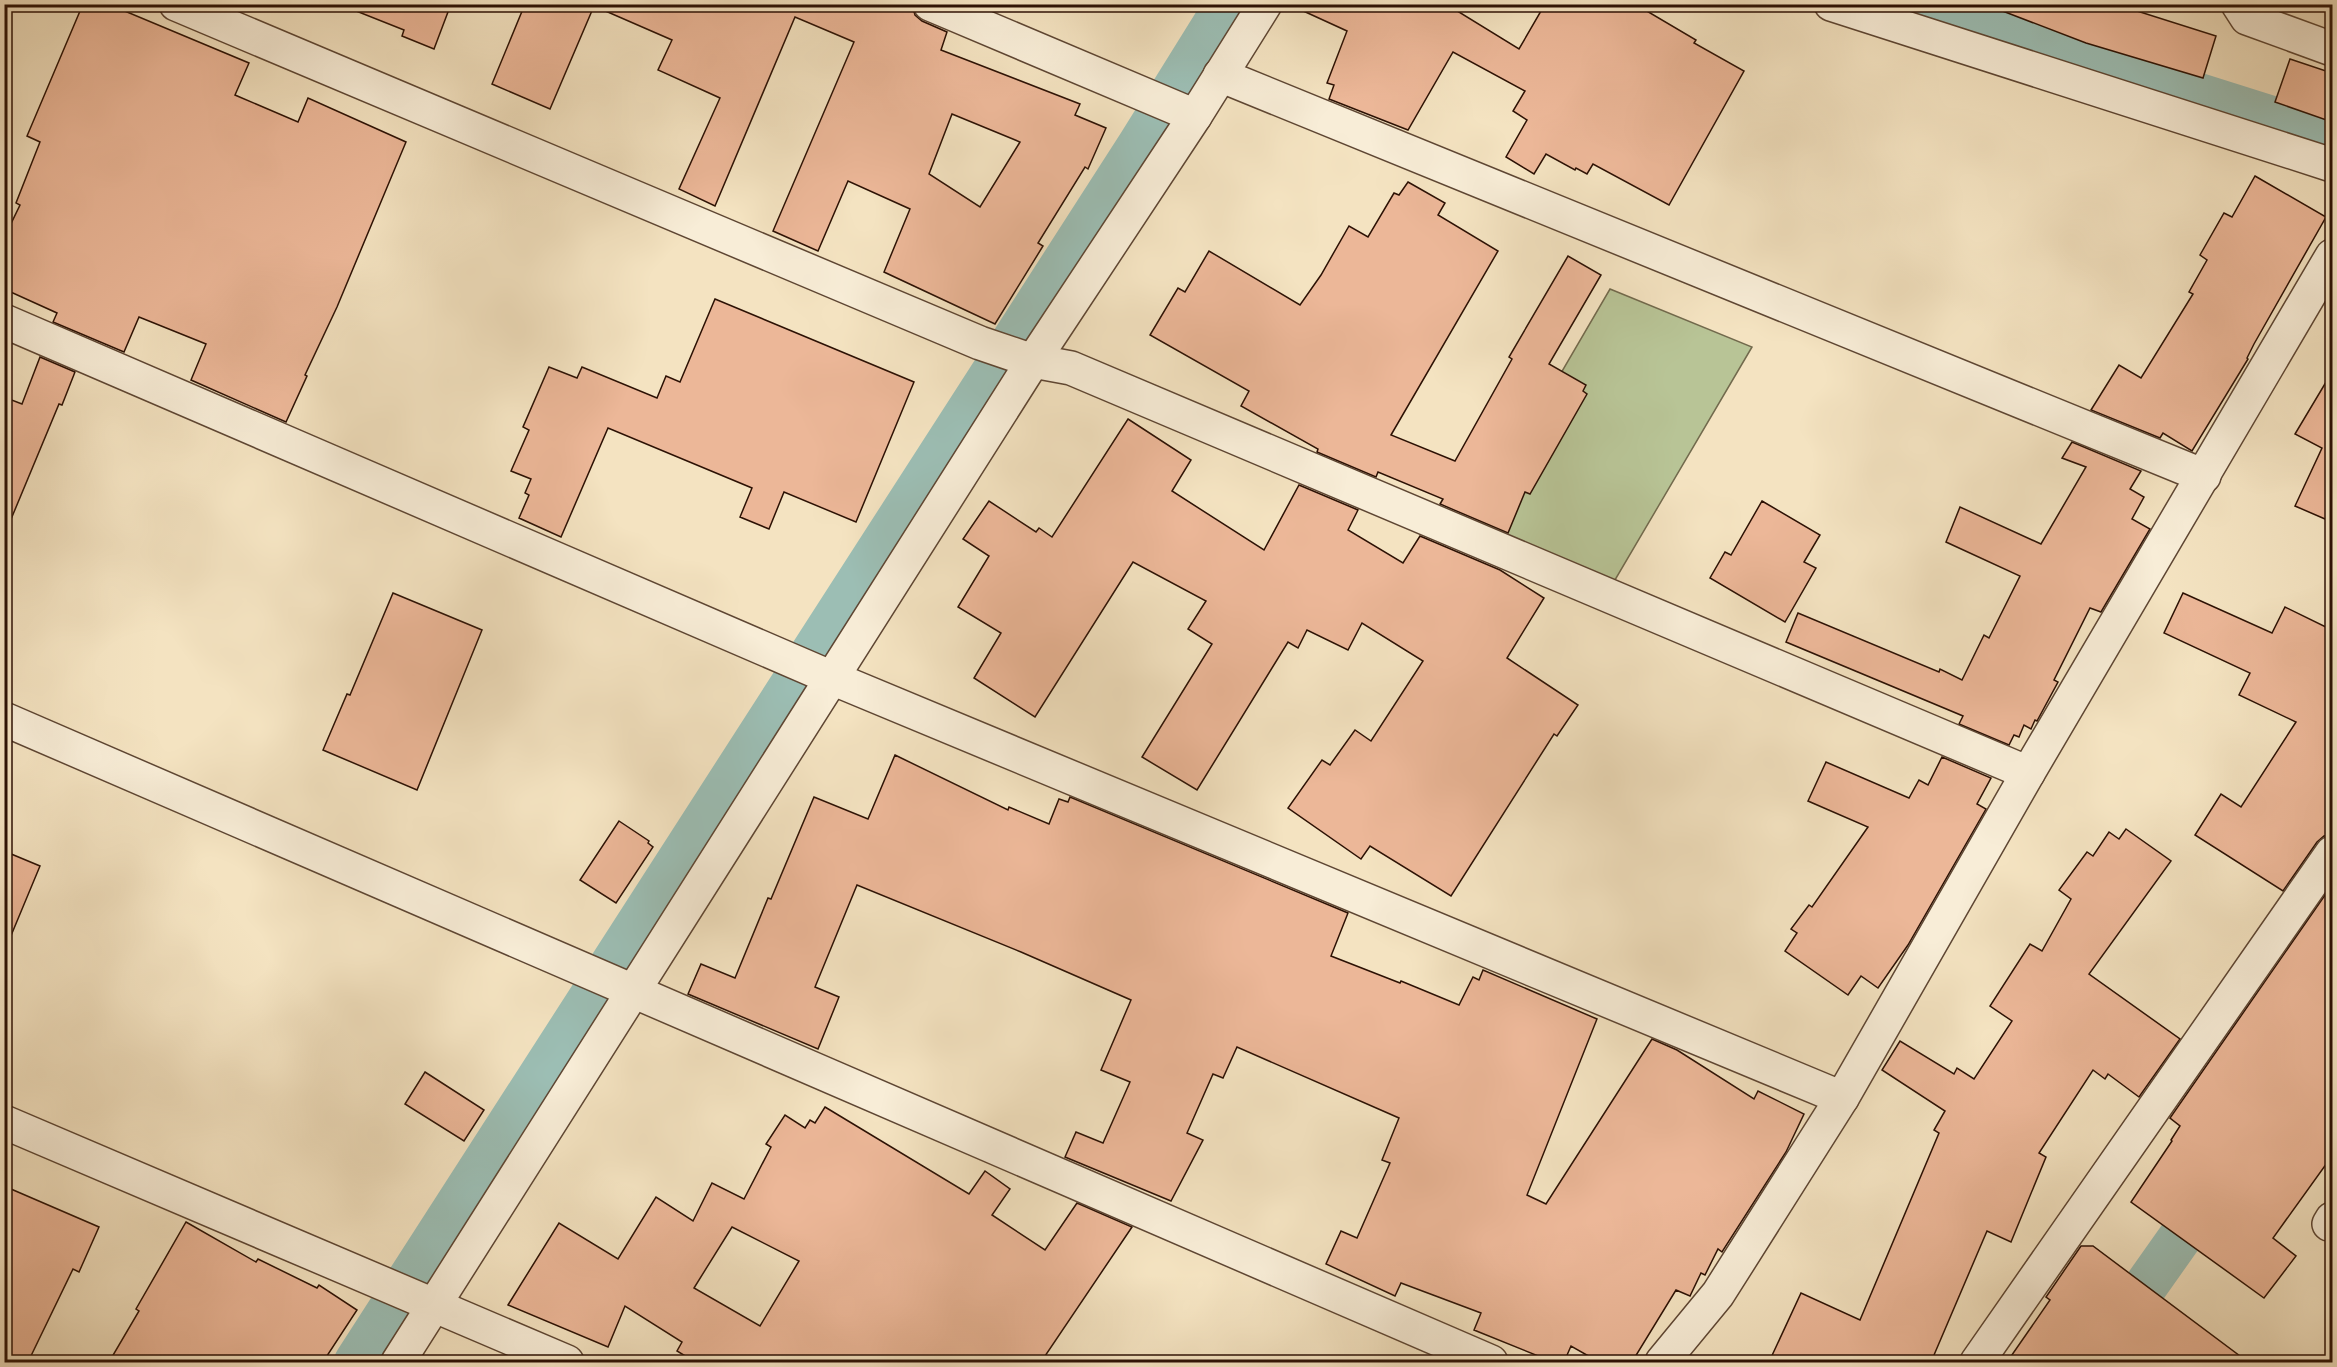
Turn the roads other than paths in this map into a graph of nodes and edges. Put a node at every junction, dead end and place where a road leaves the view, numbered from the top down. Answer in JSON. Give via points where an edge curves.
{"nodes":[{"id":1,"x":176,"y":4,"type":"edge"},
{"id":2,"x":930,"y":4,"type":"edge"},
{"id":3,"x":1265,"y":4,"type":"edge"},
{"id":4,"x":1831,"y":4,"type":"edge"},
{"id":5,"x":2238,"y":4,"type":"edge"},
{"id":6,"x":2332,"y":49,"type":"edge"},
{"id":7,"x":1220,"y":75,"type":"junction"},
{"id":8,"x":1195,"y":116,"type":"junction"},
{"id":9,"x":2332,"y":165,"type":"edge"},
{"id":10,"x":2332,"y":256,"type":"edge"},
{"id":11,"x":4,"y":321,"type":"edge"},
{"id":12,"x":1033,"y":361,"type":"junction"},
{"id":13,"x":2204,"y":476,"type":"junction"},
{"id":14,"x":832,"y":678,"type":"junction"},
{"id":15,"x":4,"y":719,"type":"edge"},
{"id":16,"x":2028,"y":773,"type":"junction"},
{"id":17,"x":2332,"y":854,"type":"edge"},
{"id":18,"x":633,"y":990,"type":"junction"},
{"id":19,"x":1842,"y":1098,"type":"junction"},
{"id":20,"x":4,"y":1122,"type":"edge"},
{"id":21,"x":435,"y":1306,"type":"junction"},
{"id":22,"x":398,"y":1362,"type":"edge"},
{"id":23,"x":567,"y":1362,"type":"edge"},
{"id":24,"x":1491,"y":1362,"type":"edge"},
{"id":25,"x":1662,"y":1362,"type":"edge"},
{"id":26,"x":1977,"y":1362,"type":"edge"}],
"edges":[{"from":1,"to":12,"type":"street","via":[[980,343]]},
{"from":2,"to":8,"type":"street"},
{"from":3,"to":7,"type":"street"},
{"from":4,"to":9,"type":"street"},
{"from":5,"to":6,"type":"street","via":[[2247,18]]},
{"from":7,"to":8,"type":"street"},
{"from":7,"to":13,"type":"street"},
{"from":8,"to":12,"type":"street"},
{"from":10,"to":13,"type":"street"},
{"from":11,"to":14,"type":"street"},
{"from":12,"to":14,"type":"street"},
{"from":12,"to":16,"type":"street","via":[[1071,368]]},
{"from":13,"to":16,"type":"street"},
{"from":14,"to":18,"type":"street"},
{"from":14,"to":19,"type":"street"},
{"from":15,"to":18,"type":"street"},
{"from":16,"to":19,"type":"street"},
{"from":17,"to":26,"type":"street"},
{"from":18,"to":21,"type":"street"},
{"from":18,"to":24,"type":"street"},
{"from":19,"to":25,"type":"street","via":[[1718,1294]]},
{"from":20,"to":21,"type":"street"},
{"from":21,"to":22,"type":"street"},
{"from":21,"to":23,"type":"street"}]}
